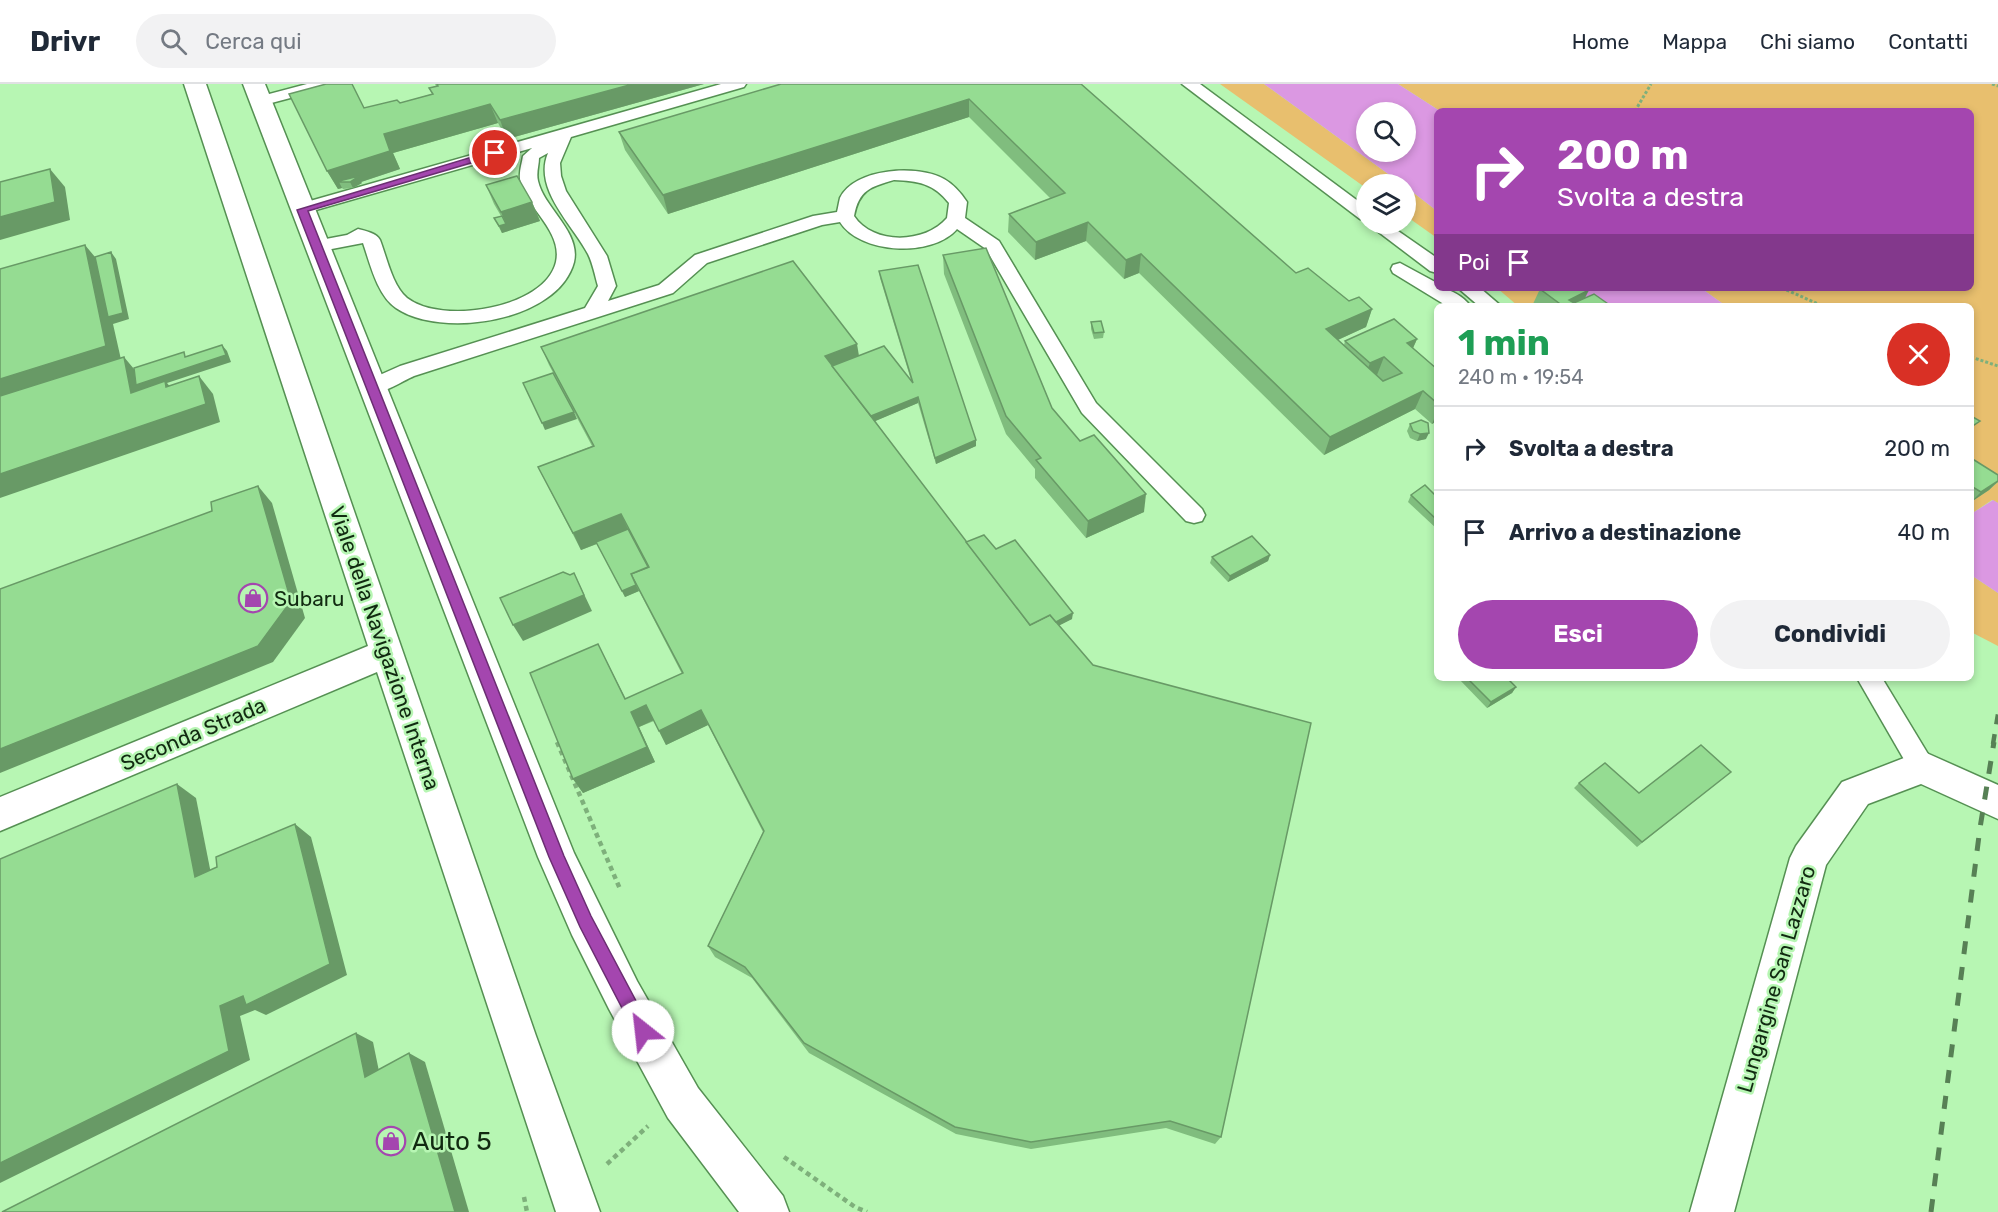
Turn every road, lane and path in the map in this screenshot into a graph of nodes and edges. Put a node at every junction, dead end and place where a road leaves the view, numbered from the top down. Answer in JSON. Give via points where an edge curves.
{"nodes":[{"id":1,"x":195,"y":84,"type":"edge"},
{"id":2,"x":326,"y":84,"type":"edge"},
{"id":3,"x":738,"y":84,"type":"edge"},
{"id":4,"x":1190,"y":84,"type":"edge"},
{"id":5,"x":1651,"y":84,"type":"edge"},
{"id":6,"x":1992,"y":84,"type":"edge"},
{"id":7,"x":1998,"y":86,"type":"edge"},
{"id":8,"x":257,"y":93,"type":"edge"},
{"id":9,"x":1637,"y":108,"type":"edge"},
{"id":10,"x":562,"y":136,"type":"junction"},
{"id":11,"x":1356,"y":208,"type":"edge"},
{"id":12,"x":302,"y":210,"type":"junction"},
{"id":13,"x":845,"y":216,"type":"junction"},
{"id":14,"x":955,"y":220,"type":"junction"},
{"id":15,"x":1391,"y":234,"type":"edge"},
{"id":16,"x":316,"y":246,"type":"junction"},
{"id":17,"x":1434,"y":265,"type":"edge"},
{"id":18,"x":1400,"y":268,"type":"dead end"},
{"id":19,"x":1434,"y":289,"type":"edge"},
{"id":20,"x":1437,"y":291,"type":"edge"},
{"id":21,"x":1471,"y":291,"type":"edge"},
{"id":22,"x":1789,"y":291,"type":"edge"},
{"id":23,"x":1456,"y":303,"type":"edge"},
{"id":24,"x":1488,"y":303,"type":"edge"},
{"id":25,"x":1816,"y":303,"type":"edge"},
{"id":26,"x":592,"y":313,"type":"junction"},
{"id":27,"x":1974,"y":358,"type":"edge"},
{"id":28,"x":1998,"y":366,"type":"edge"},
{"id":29,"x":371,"y":387,"type":"junction"},
{"id":30,"x":1194,"y":515,"type":"dead end"},
{"id":31,"x":387,"y":653,"type":"junction"},
{"id":32,"x":1871,"y":681,"type":"edge"},
{"id":33,"x":516,"y":749,"type":"junction"},
{"id":34,"x":1922,"y":767,"type":"junction"},
{"id":35,"x":1998,"y":803,"type":"edge"},
{"id":36,"x":0,"y":814,"type":"edge"},
{"id":37,"x":624,"y":897,"type":"dead end"},
{"id":38,"x":683,"y":1103,"type":"junction"},
{"id":39,"x":780,"y":1154,"type":"dead end"},
{"id":40,"x":575,"y":1204,"type":"edge"},
{"id":41,"x":527,"y":1212,"type":"edge"},
{"id":42,"x":767,"y":1212,"type":"edge"},
{"id":43,"x":867,"y":1212,"type":"edge"},
{"id":44,"x":1712,"y":1212,"type":"edge"}],
"edges":[{"from":1,"to":31,"type":"street","name":"Viale della Navigazione Interna"},
{"from":2,"to":8,"type":"lane"},
{"from":3,"to":10,"type":"lane"},
{"from":4,"to":11,"type":"lane"},
{"from":5,"to":9,"type":"path"},
{"from":6,"to":7,"type":"path"},
{"from":8,"to":12,"type":"street"},
{"from":10,"to":12,"type":"lane"},
{"from":10,"to":16,"type":"lane","via":[[531,156],[529,179],[564,245],[565,261],[556,285],[527,302],[486,316],[432,315],[402,303],[391,289],[371,240],[358,235],[353,240]]},
{"from":10,"to":26,"type":"lane","via":[[552,163],[552,176],[557,191],[598,256],[607,286]]},
{"from":12,"to":16,"type":"street"},
{"from":13,"to":14,"type":"lane","via":[[854,229],[872,239],[896,243],[920,241],[941,233]]},
{"from":13,"to":14,"type":"lane","via":[[849,198],[866,183],[903,175],[922,176],[946,186],[958,202]]},
{"from":13,"to":26,"type":"lane","via":[[819,220],[701,259],[666,289]]},
{"from":14,"to":30,"type":"lane","via":[[993,245],[1089,408]]},
{"from":15,"to":17,"type":"lane"},
{"from":16,"to":29,"type":"street"},
{"from":18,"to":19,"type":"lane"},
{"from":20,"to":23,"type":"lane"},
{"from":21,"to":24,"type":"lane"},
{"from":22,"to":25,"type":"path"},
{"from":26,"to":29,"type":"lane","via":[[407,370]]},
{"from":27,"to":28,"type":"path"},
{"from":29,"to":33,"type":"street"},
{"from":31,"to":36,"type":"street","name":"Seconda Strada"},
{"from":31,"to":40,"type":"street","name":"Viale della Navigazione Interna"},
{"from":32,"to":34,"type":"lane"},
{"from":33,"to":37,"type":"path","via":[[553,732]]},
{"from":33,"to":38,"type":"street","via":[[556,857],[586,922]]},
{"from":34,"to":35,"type":"street"},
{"from":34,"to":44,"type":"street","name":"Lungargine San Lazzaro","via":[[1855,793],[1809,858]]},
{"from":38,"to":40,"type":"path","via":[[656,1118]]},
{"from":38,"to":42,"type":"street"},
{"from":39,"to":43,"type":"path"},
{"from":40,"to":41,"type":"path","via":[[524,1193]]}]}
